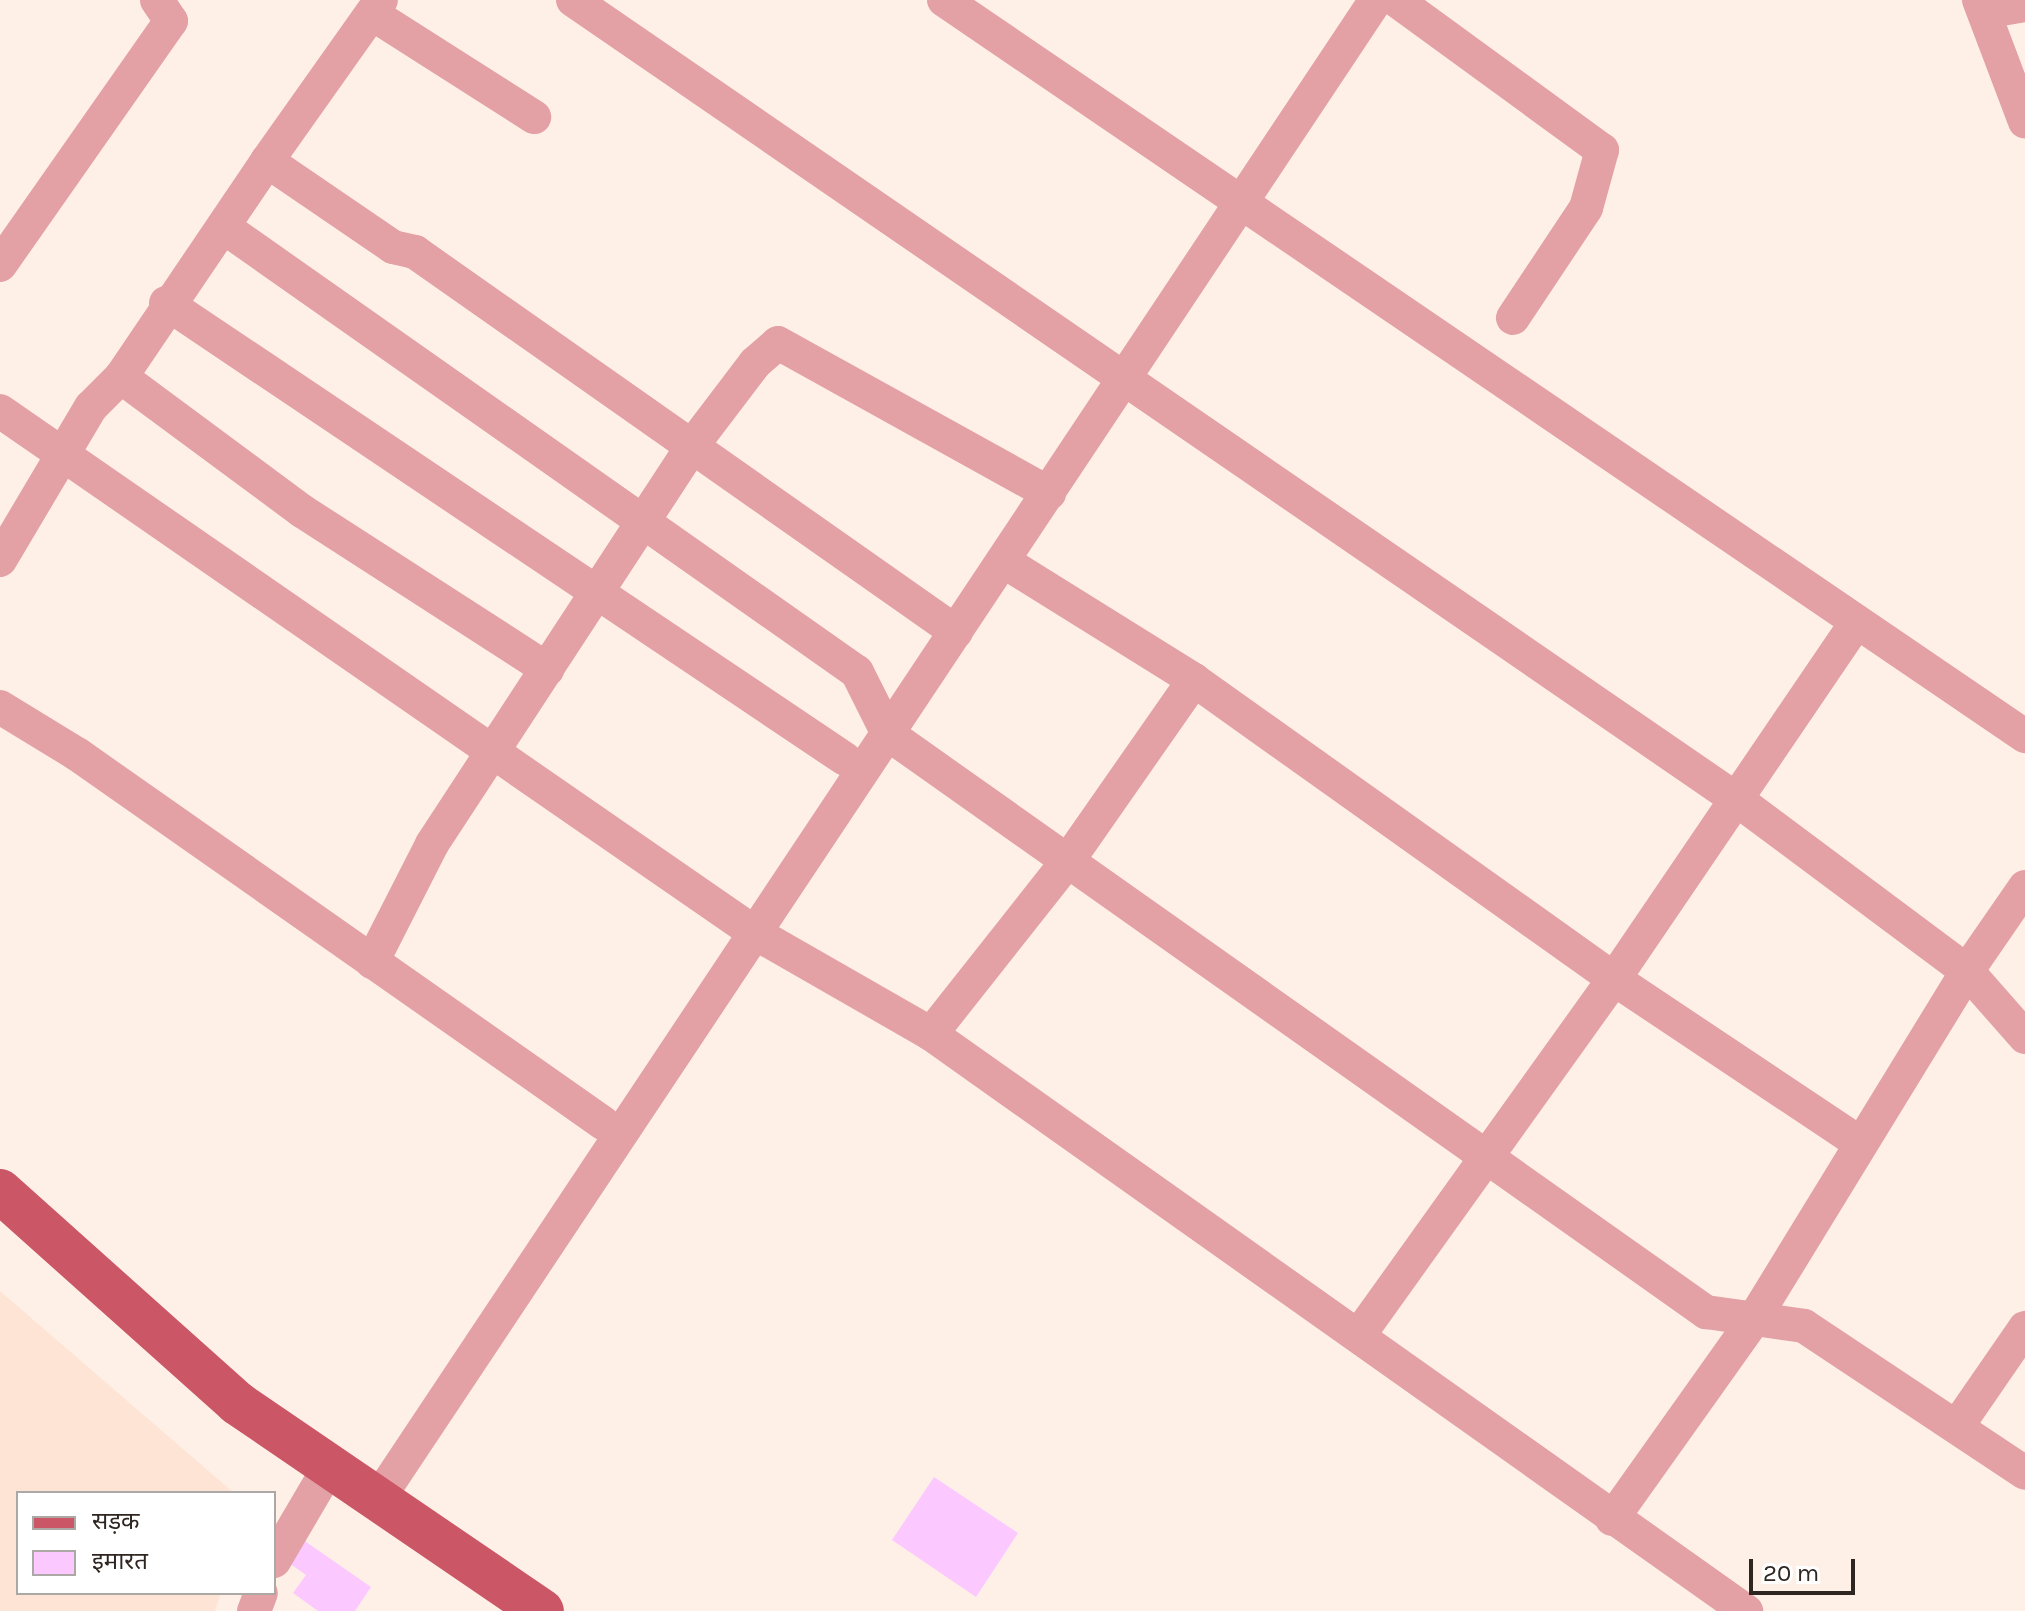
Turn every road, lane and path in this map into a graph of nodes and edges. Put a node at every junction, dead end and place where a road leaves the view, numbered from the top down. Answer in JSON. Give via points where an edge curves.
{"nodes":[{"id":1,"x":157,"y":0,"type":"edge"},
{"id":2,"x":573,"y":0,"type":"edge"},
{"id":3,"x":944,"y":0,"type":"edge"},
{"id":4,"x":1376,"y":0,"type":"edge"},
{"id":5,"x":1396,"y":0,"type":"edge"},
{"id":6,"x":2025,"y":5,"type":"edge"},
{"id":7,"x":1981,"y":6,"type":"edge"},
{"id":8,"x":378,"y":8,"type":"edge"},
{"id":9,"x":534,"y":117,"type":"dead end"},
{"id":10,"x":2025,"y":122,"type":"edge"},
{"id":11,"x":267,"y":161,"type":"junction"},
{"id":12,"x":1240,"y":205,"type":"junction"},
{"id":13,"x":225,"y":228,"type":"junction"},
{"id":14,"x":0,"y":265,"type":"edge"},
{"id":15,"x":166,"y":303,"type":"junction"},
{"id":16,"x":1513,"y":318,"type":"dead end"},
{"id":17,"x":121,"y":377,"type":"junction"},
{"id":18,"x":1125,"y":378,"type":"junction"},
{"id":19,"x":0,"y":411,"type":"edge"},
{"id":20,"x":692,"y":446,"type":"junction"},
{"id":21,"x":65,"y":455,"type":"junction"},
{"id":22,"x":1049,"y":493,"type":"junction"},
{"id":23,"x":641,"y":525,"type":"junction"},
{"id":24,"x":0,"y":560,"type":"edge"},
{"id":25,"x":1003,"y":561,"type":"junction"},
{"id":26,"x":597,"y":596,"type":"junction"},
{"id":27,"x":1857,"y":622,"type":"junction"},
{"id":28,"x":956,"y":632,"type":"junction"},
{"id":29,"x":547,"y":669,"type":"junction"},
{"id":30,"x":1194,"y":680,"type":"junction"},
{"id":31,"x":0,"y":707,"type":"edge"},
{"id":32,"x":888,"y":734,"type":"junction"},
{"id":33,"x":2025,"y":736,"type":"edge"},
{"id":34,"x":495,"y":753,"type":"junction"},
{"id":35,"x":845,"y":759,"type":"dead end"},
{"id":36,"x":1736,"y":799,"type":"junction"},
{"id":37,"x":1067,"y":862,"type":"junction"},
{"id":38,"x":2025,"y":887,"type":"edge"},
{"id":39,"x":755,"y":933,"type":"junction"},
{"id":40,"x":372,"y":962,"type":"junction"},
{"id":41,"x":1967,"y":971,"type":"junction"},
{"id":42,"x":1614,"y":979,"type":"junction"},
{"id":43,"x":931,"y":1034,"type":"junction"},
{"id":44,"x":2025,"y":1037,"type":"edge"},
{"id":45,"x":603,"y":1123,"type":"dead end"},
{"id":46,"x":1858,"y":1142,"type":"junction"},
{"id":47,"x":1483,"y":1155,"type":"junction"},
{"id":48,"x":0,"y":1191,"type":"edge"},
{"id":49,"x":1754,"y":1319,"type":"junction"},
{"id":50,"x":2025,"y":1328,"type":"edge"},
{"id":51,"x":1359,"y":1335,"type":"junction"},
{"id":52,"x":1958,"y":1425,"type":"junction"},
{"id":53,"x":330,"y":1466,"type":"junction"},
{"id":54,"x":2025,"y":1473,"type":"edge"},
{"id":55,"x":378,"y":1499,"type":"junction"},
{"id":56,"x":1612,"y":1519,"type":"junction"},
{"id":57,"x":276,"y":1558,"type":"edge"},
{"id":58,"x":542,"y":1611,"type":"edge"},
{"id":59,"x":1746,"y":1611,"type":"edge"}],
"edges":[{"from":1,"to":14,"type":"street","via":[[171,21]]},
{"from":2,"to":18,"type":"street"},
{"from":3,"to":12,"type":"street"},
{"from":4,"to":12,"type":"street"},
{"from":5,"to":16,"type":"street","via":[[1602,150],[1586,208]]},
{"from":6,"to":7,"type":"street"},
{"from":7,"to":10,"type":"street"},
{"from":8,"to":9,"type":"street"},
{"from":8,"to":11,"type":"street","via":[[306,100]]},
{"from":11,"to":13,"type":"street"},
{"from":11,"to":20,"type":"street","via":[[393,247],[415,252]]},
{"from":12,"to":18,"type":"street"},
{"from":12,"to":27,"type":"street"},
{"from":13,"to":15,"type":"street"},
{"from":13,"to":23,"type":"street"},
{"from":15,"to":17,"type":"street"},
{"from":15,"to":26,"type":"street"},
{"from":17,"to":21,"type":"street","via":[[91,407]]},
{"from":17,"to":29,"type":"street","via":[[302,511]]},
{"from":18,"to":22,"type":"street"},
{"from":18,"to":36,"type":"street"},
{"from":19,"to":21,"type":"street"},
{"from":20,"to":22,"type":"street","via":[[755,363],[778,343]]},
{"from":20,"to":23,"type":"street"},
{"from":20,"to":28,"type":"street"},
{"from":21,"to":24,"type":"street"},
{"from":21,"to":34,"type":"street"},
{"from":22,"to":25,"type":"street"},
{"from":23,"to":26,"type":"street"},
{"from":23,"to":32,"type":"street","via":[[857,672]]},
{"from":25,"to":28,"type":"street"},
{"from":25,"to":30,"type":"street"},
{"from":26,"to":29,"type":"street"},
{"from":26,"to":35,"type":"street"},
{"from":27,"to":33,"type":"street"},
{"from":27,"to":36,"type":"street"},
{"from":28,"to":32,"type":"street"},
{"from":29,"to":34,"type":"street"},
{"from":30,"to":37,"type":"street"},
{"from":30,"to":42,"type":"street"},
{"from":31,"to":40,"type":"street"},
{"from":32,"to":37,"type":"street"},
{"from":32,"to":39,"type":"street"},
{"from":34,"to":39,"type":"street"},
{"from":34,"to":40,"type":"street","via":[[432,844]]},
{"from":36,"to":41,"type":"street"},
{"from":36,"to":42,"type":"street"},
{"from":37,"to":43,"type":"street"},
{"from":37,"to":47,"type":"street"},
{"from":38,"to":41,"type":"street"},
{"from":39,"to":43,"type":"street"},
{"from":39,"to":55,"type":"street"},
{"from":40,"to":45,"type":"street"},
{"from":41,"to":44,"type":"street"},
{"from":41,"to":46,"type":"street"},
{"from":42,"to":46,"type":"street"},
{"from":42,"to":47,"type":"street"},
{"from":43,"to":51,"type":"street"},
{"from":46,"to":49,"type":"street"},
{"from":47,"to":49,"type":"street","via":[[1706,1312]]},
{"from":47,"to":51,"type":"street"},
{"from":48,"to":53,"type":"main road","via":[[237,1403]]},
{"from":49,"to":52,"type":"street","via":[[1804,1326]]},
{"from":49,"to":56,"type":"street"},
{"from":50,"to":52,"type":"street"},
{"from":51,"to":56,"type":"street"},
{"from":52,"to":54,"type":"street"},
{"from":53,"to":55,"type":"main road"},
{"from":53,"to":57,"type":"street"},
{"from":55,"to":58,"type":"main road"},
{"from":56,"to":59,"type":"street"}]}
